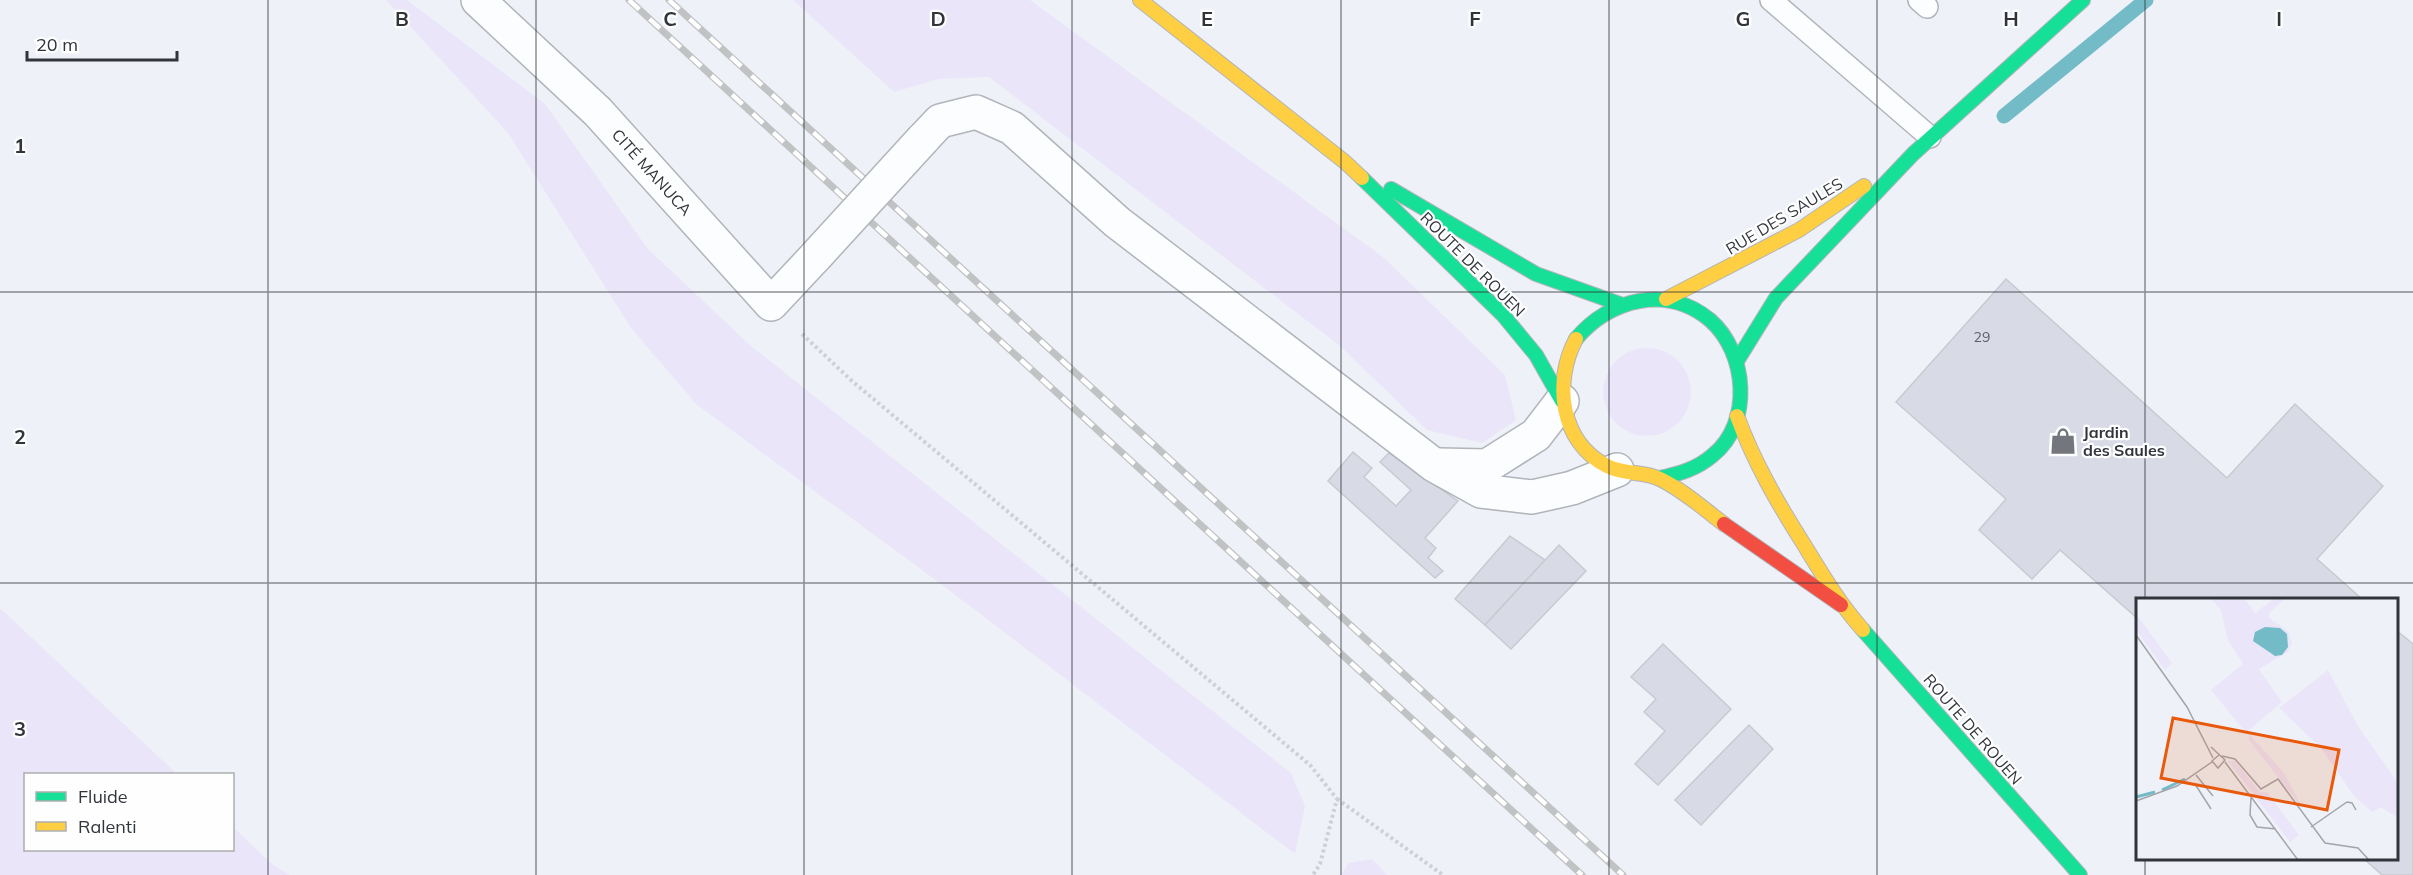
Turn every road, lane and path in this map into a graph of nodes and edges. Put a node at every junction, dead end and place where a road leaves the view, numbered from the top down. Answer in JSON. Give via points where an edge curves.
{"nodes":[{"id":1,"x":478,"y":0,"type":"edge"},
{"id":2,"x":1140,"y":0,"type":"edge"},
{"id":3,"x":1772,"y":0,"type":"edge"},
{"id":4,"x":2083,"y":0,"type":"edge"},
{"id":5,"x":1930,"y":137,"type":"junction"},
{"id":6,"x":1913,"y":154,"type":"junction"},
{"id":7,"x":1346,"y":162,"type":"junction"},
{"id":8,"x":1666,"y":299,"type":"junction"},
{"id":9,"x":771,"y":304,"type":"junction"},
{"id":10,"x":1620,"y":304,"type":"junction"},
{"id":11,"x":1737,"y":362,"type":"junction"},
{"id":12,"x":1562,"y":401,"type":"junction"},
{"id":13,"x":1737,"y":416,"type":"junction"},
{"id":14,"x":1434,"y":465,"type":"junction"},
{"id":15,"x":1617,"y":470,"type":"junction"},
{"id":16,"x":1659,"y":478,"type":"junction"},
{"id":17,"x":1841,"y":605,"type":"junction"},
{"id":18,"x":1338,"y":798,"type":"junction"},
{"id":19,"x":1313,"y":875,"type":"edge"},
{"id":20,"x":1443,"y":875,"type":"edge"},
{"id":21,"x":2080,"y":875,"type":"edge"}],
"edges":[{"from":1,"to":9,"type":"street","name":"CITÉ MANUCA","via":[[598,112]]},
{"from":2,"to":7,"type":"main road","name":"ROUTE DE ROUEN"},
{"from":3,"to":5,"type":"lane"},
{"from":4,"to":5,"type":"main road","name":"RUE DES SAULES"},
{"from":5,"to":6,"type":"main road","name":"RUE DES SAULES"},
{"from":6,"to":8,"type":"main road","name":"RUE DES SAULES","via":[[1799,230]]},
{"from":6,"to":11,"type":"main road","name":"RUE DES SAULES","via":[[1776,298]]},
{"from":7,"to":10,"type":"main road","name":"ROUTE DE ROUEN","via":[[1536,274]]},
{"from":7,"to":12,"type":"main road","name":"ROUTE DE ROUEN","via":[[1503,315],[1536,356]]},
{"from":8,"to":10,"type":"main road","via":[[1637,299]]},
{"from":8,"to":11,"type":"main road","via":[[1695,309],[1718,327]]},
{"from":9,"to":14,"type":"street","bridge":true,"via":[[940,121],[976,112],[1012,128],[1117,222]]},
{"from":9,"to":18,"type":"path","via":[[852,381],[1310,765]]},
{"from":10,"to":12,"type":"main road","via":[[1586,326],[1573,344],[1562,375]]},
{"from":11,"to":13,"type":"main road","via":[[1742,378]]},
{"from":12,"to":14,"type":"street","via":[[1536,435],[1487,466]]},
{"from":12,"to":15,"type":"main road","via":[[1569,426],[1583,447]]},
{"from":13,"to":16,"type":"main road","via":[[1729,434],[1710,457],[1686,472]]},
{"from":13,"to":17,"type":"main road","name":"ROUTE DE ROUEN","via":[[1751,454],[1773,495]]},
{"from":14,"to":15,"type":"street","via":[[1481,491],[1532,497],[1572,488]]},
{"from":15,"to":16,"type":"main road","via":[[1631,476]]},
{"from":16,"to":17,"type":"main road","name":"ROUTE DE ROUEN"},
{"from":17,"to":21,"type":"main road","name":"ROUTE DE ROUEN"},
{"from":18,"to":19,"type":"path","via":[[1320,864]]},
{"from":18,"to":20,"type":"path"}]}
